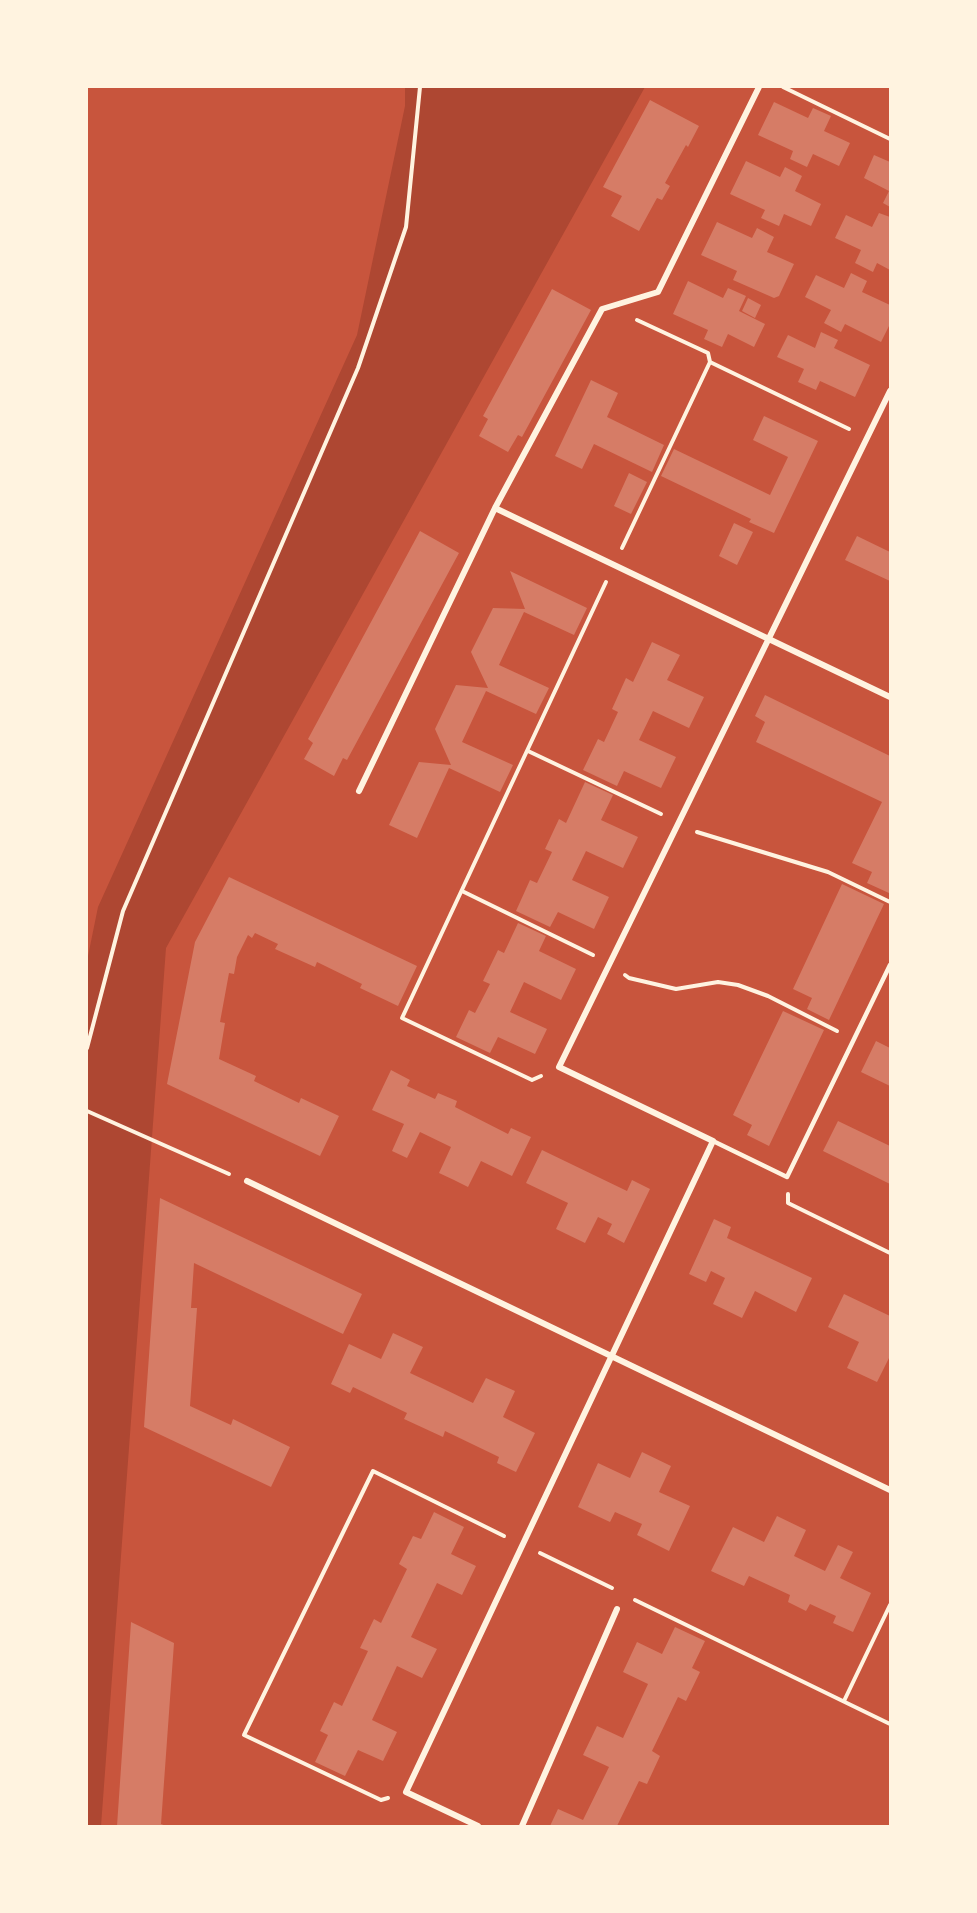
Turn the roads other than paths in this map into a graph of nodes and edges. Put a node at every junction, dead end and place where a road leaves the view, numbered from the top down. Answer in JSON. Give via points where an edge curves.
{"nodes":[{"id":1,"x":759,"y":87,"type":"edge"},
{"id":2,"x":890,"y":392,"type":"edge"},
{"id":3,"x":495,"y":508,"type":"junction"},
{"id":4,"x":768,"y":639,"type":"junction"},
{"id":5,"x":890,"y":697,"type":"edge"},
{"id":6,"x":359,"y":791,"type":"dead end"},
{"id":7,"x":890,"y":965,"type":"edge"},
{"id":8,"x":714,"y":1142,"type":"junction"},
{"id":9,"x":247,"y":1181,"type":"road end"},
{"id":10,"x":612,"y":1356,"type":"junction"},
{"id":11,"x":890,"y":1490,"type":"edge"},
{"id":12,"x":617,"y":1609,"type":"dead end"},
{"id":13,"x":478,"y":1826,"type":"edge"},
{"id":14,"x":522,"y":1826,"type":"edge"}],
"edges":[{"from":1,"to":3,"type":"street","via":[[658,292],[602,309]]},
{"from":2,"to":4,"type":"street"},
{"from":3,"to":4,"type":"street"},
{"from":3,"to":6,"type":"street"},
{"from":4,"to":5,"type":"street"},
{"from":4,"to":8,"type":"street","via":[[559,1067]]},
{"from":7,"to":8,"type":"lane","via":[[787,1177]]},
{"from":8,"to":10,"type":"street"},
{"from":9,"to":10,"type":"street"},
{"from":10,"to":11,"type":"street"},
{"from":10,"to":13,"type":"street","via":[[406,1792]]},
{"from":12,"to":14,"type":"street"}]}
